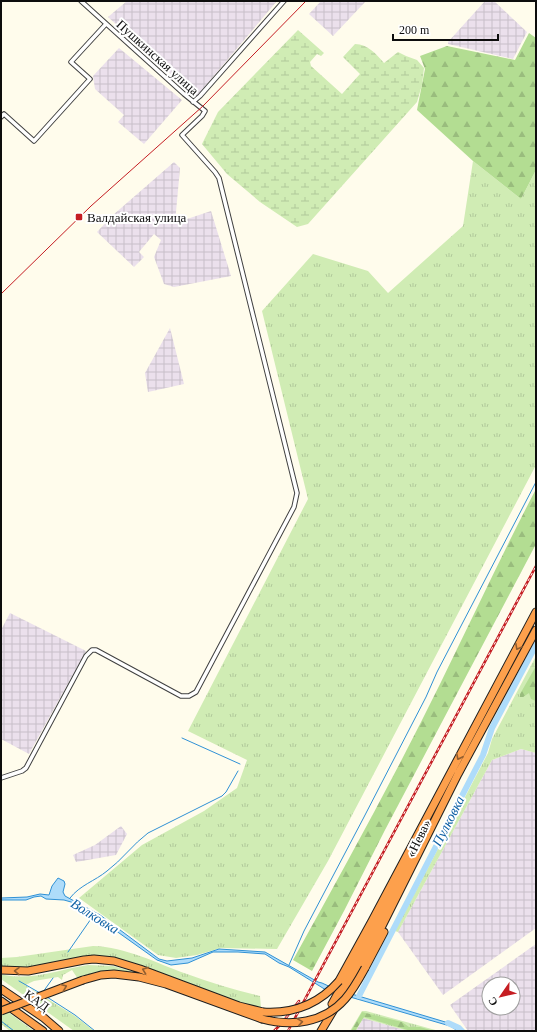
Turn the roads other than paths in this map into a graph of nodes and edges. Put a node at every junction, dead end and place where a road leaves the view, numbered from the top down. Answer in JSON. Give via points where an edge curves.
{"nodes":[{"id":1,"x":81,"y":1,"type":"edge"},
{"id":2,"x":284,"y":1,"type":"edge"},
{"id":3,"x":106,"y":24,"type":"junction"},
{"id":4,"x":193,"y":102,"type":"junction"},
{"id":5,"x":1,"y":117,"type":"edge"},
{"id":6,"x":536,"y":612,"type":"edge"},
{"id":7,"x":536,"y":630,"type":"edge"},
{"id":8,"x":1,"y":778,"type":"edge"},
{"id":9,"x":358,"y":964,"type":"junction"},
{"id":10,"x":1,"y":970,"type":"edge"},
{"id":11,"x":1,"y":989,"type":"edge"},
{"id":12,"x":1,"y":1001,"type":"edge"},
{"id":13,"x":1,"y":1011,"type":"edge"},
{"id":14,"x":261,"y":1015,"type":"junction"},
{"id":15,"x":43,"y":1031,"type":"edge"},
{"id":16,"x":59,"y":1031,"type":"edge"},
{"id":17,"x":315,"y":1031,"type":"edge"},
{"id":18,"x":320,"y":1031,"type":"edge"}],
"edges":[{"from":1,"to":3,"type":"street","name":"Пушкинская улица"},
{"from":2,"to":4,"type":"street"},
{"from":3,"to":4,"type":"street","name":"Пушкинская улица"},
{"from":3,"to":5,"type":"street","via":[[71,62],[90,79],[34,141],[4,114]]},
{"from":4,"to":8,"type":"street","name":"Пушкинская улица","via":[[205,111],[182,135],[219,178],[296,486],[294,507],[193,694],[178,694],[92,650],[86,656],[26,768]]},
{"from":6,"to":9,"type":"highway","name":"«Нева»","one_way":true,"via":[[452,771]]},
{"from":7,"to":9,"type":"highway","name":"«Нева»","via":[[490,716],[415,873]]},
{"from":9,"to":14,"type":"highway","bridge":true,"via":[[320,999],[304,1007]]},
{"from":14,"to":9,"type":"highway","one_way":true,"bridge":true,"via":[[280,1023],[303,1022],[320,1017],[338,1006],[351,993]]},
{"from":9,"to":17,"type":"highway"},
{"from":9,"to":18,"type":"highway"},
{"from":14,"to":10,"type":"highway","one_way":true,"via":[[114,961],[94,959],[28,971]]},
{"from":11,"to":16,"type":"highway","name":"КАД"},
{"from":12,"to":15,"type":"highway","name":"КАД"},
{"from":13,"to":14,"type":"highway","one_way":true,"bridge":true,"via":[[83,980],[114,974],[166,984]]}]}
